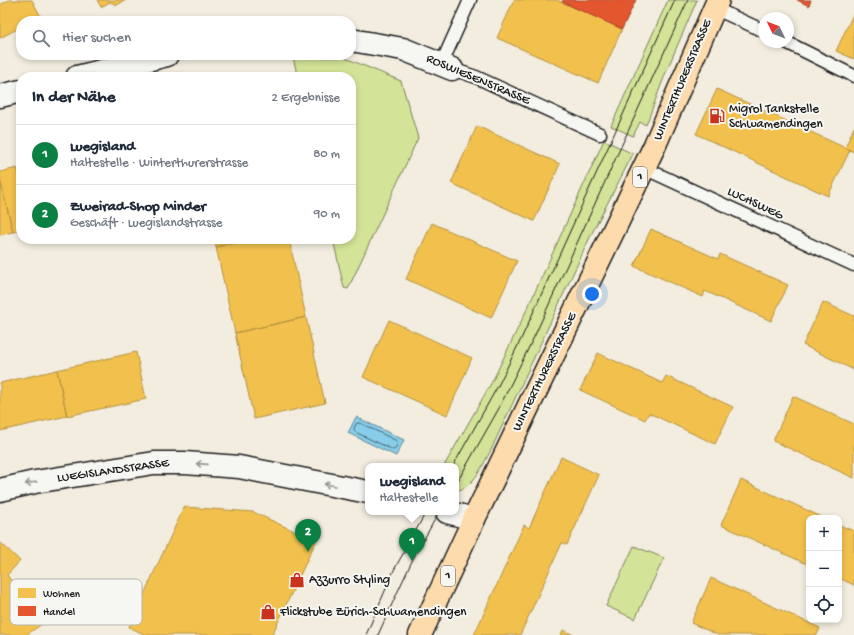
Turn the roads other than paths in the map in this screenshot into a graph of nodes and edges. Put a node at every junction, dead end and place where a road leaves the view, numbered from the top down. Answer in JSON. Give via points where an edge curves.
{"nodes":[{"id":1,"x":470,"y":0,"type":"edge"},
{"id":2,"x":716,"y":4,"type":"edge"},
{"id":3,"x":758,"y":28,"type":"edge"},
{"id":4,"x":356,"y":41,"type":"edge"},
{"id":5,"x":794,"y":46,"type":"edge"},
{"id":6,"x":147,"y":60,"type":"edge"},
{"id":7,"x":447,"y":67,"type":"junction"},
{"id":8,"x":97,"y":72,"type":"edge"},
{"id":9,"x":854,"y":76,"type":"edge"},
{"id":10,"x":16,"y":92,"type":"edge"},
{"id":11,"x":0,"y":96,"type":"edge"},
{"id":12,"x":600,"y":134,"type":"dead end"},
{"id":13,"x":644,"y":168,"type":"junction"},
{"id":14,"x":854,"y":265,"type":"edge"},
{"id":15,"x":0,"y":490,"type":"edge"},
{"id":16,"x":365,"y":491,"type":"edge"},
{"id":17,"x":457,"y":515,"type":"edge"},
{"id":18,"x":474,"y":520,"type":"junction"},
{"id":19,"x":420,"y":635,"type":"edge"}],
"edges":[{"from":1,"to":7,"type":"lane"},
{"from":2,"to":3,"type":"lane"},
{"from":2,"to":13,"type":"main road","name":"WINTERTHURERSTRASSE","number":"1"},
{"from":4,"to":7,"type":"street","name":"ROSWIESENSTRASSE","via":[[403,49]]},
{"from":5,"to":9,"type":"lane"},
{"from":6,"to":8,"type":"street"},
{"from":7,"to":12,"type":"lane","name":"ROSWIESENSTRASSE"},
{"from":10,"to":11,"type":"street"},
{"from":13,"to":14,"type":"lane","name":"LUCHSWEG"},
{"from":13,"to":18,"type":"main road","name":"WINTERTHURERSTRASSE","number":"1"},
{"from":16,"to":15,"type":"street","name":"LUEGISLANDSTRASSE","one_way":true,"via":[[239,467],[185,463],[154,463]]},
{"from":17,"to":18,"type":"street"},
{"from":18,"to":19,"type":"main road","name":"WINTERTHURERSTRASSE","number":"1"}]}
